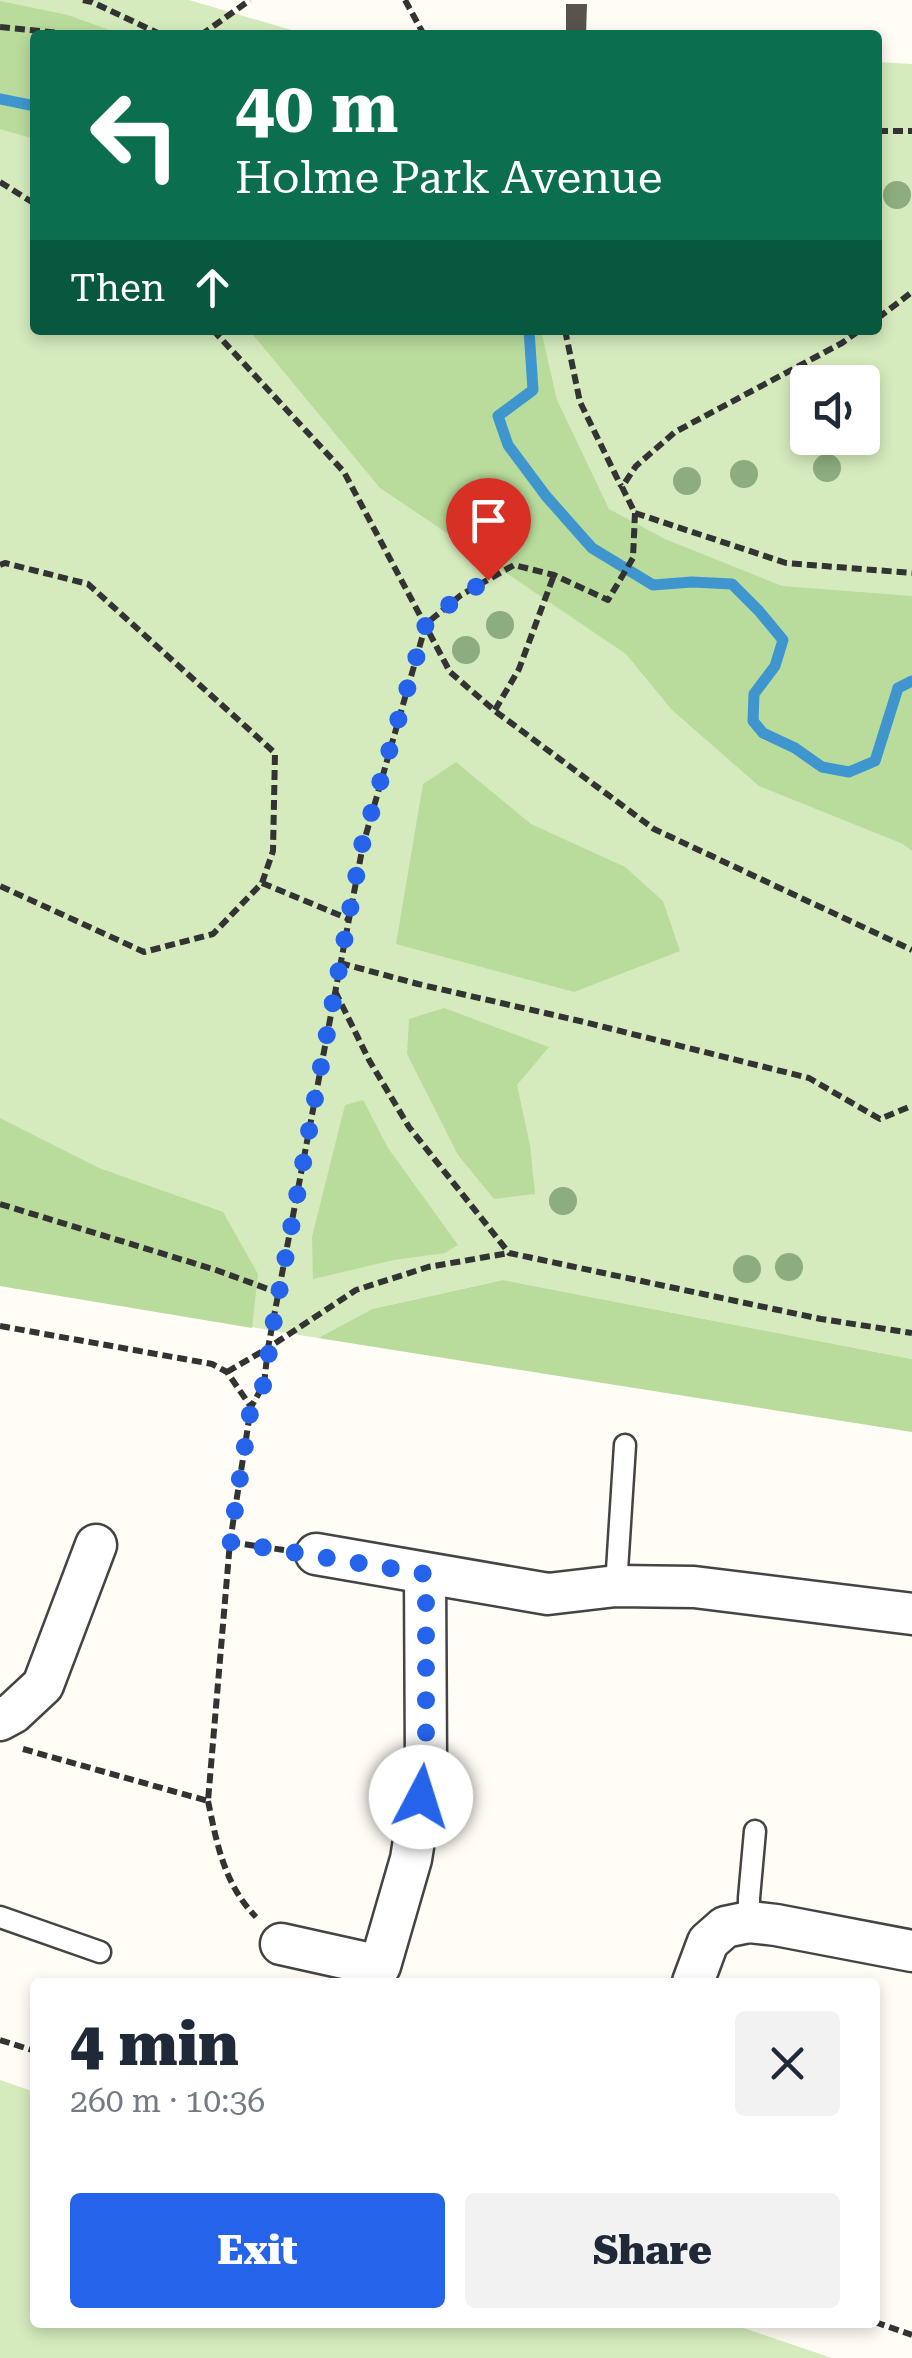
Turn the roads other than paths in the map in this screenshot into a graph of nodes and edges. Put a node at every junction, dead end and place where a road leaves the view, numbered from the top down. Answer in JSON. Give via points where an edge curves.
{"nodes":[{"id":1,"x":625,"y":1445,"type":"dead end"},
{"id":2,"x":96,"y":1545,"type":"dead end"},
{"id":3,"x":316,"y":1554,"type":"road end"},
{"id":4,"x":426,"y":1574,"type":"junction"},
{"id":5,"x":616,"y":1586,"type":"junction"},
{"id":6,"x":912,"y":1614,"type":"edge"},
{"id":7,"x":5,"y":1732,"type":"edge"},
{"id":8,"x":756,"y":1831,"type":"dead end"},
{"id":9,"x":0,"y":1917,"type":"edge"},
{"id":10,"x":750,"y":1922,"type":"junction"},
{"id":11,"x":281,"y":1944,"type":"road end"},
{"id":12,"x":912,"y":1951,"type":"edge"},
{"id":13,"x":100,"y":1952,"type":"dead end"},
{"id":14,"x":378,"y":1974,"type":"edge"},
{"id":15,"x":694,"y":1978,"type":"edge"}],
"edges":[{"from":1,"to":5,"type":"lane"},
{"from":2,"to":7,"type":"street","via":[[43,1685],[13,1713]]},
{"from":3,"to":4,"type":"street"},
{"from":4,"to":5,"type":"street","via":[[548,1594]]},
{"from":4,"to":14,"type":"street","via":[[426,1766],[412,1859]]},
{"from":5,"to":6,"type":"street","via":[[694,1587]]},
{"from":8,"to":10,"type":"lane"},
{"from":9,"to":13,"type":"lane"},
{"from":10,"to":12,"type":"street"},
{"from":10,"to":15,"type":"street","via":[[725,1927],[708,1942]]},
{"from":11,"to":14,"type":"street"}]}
